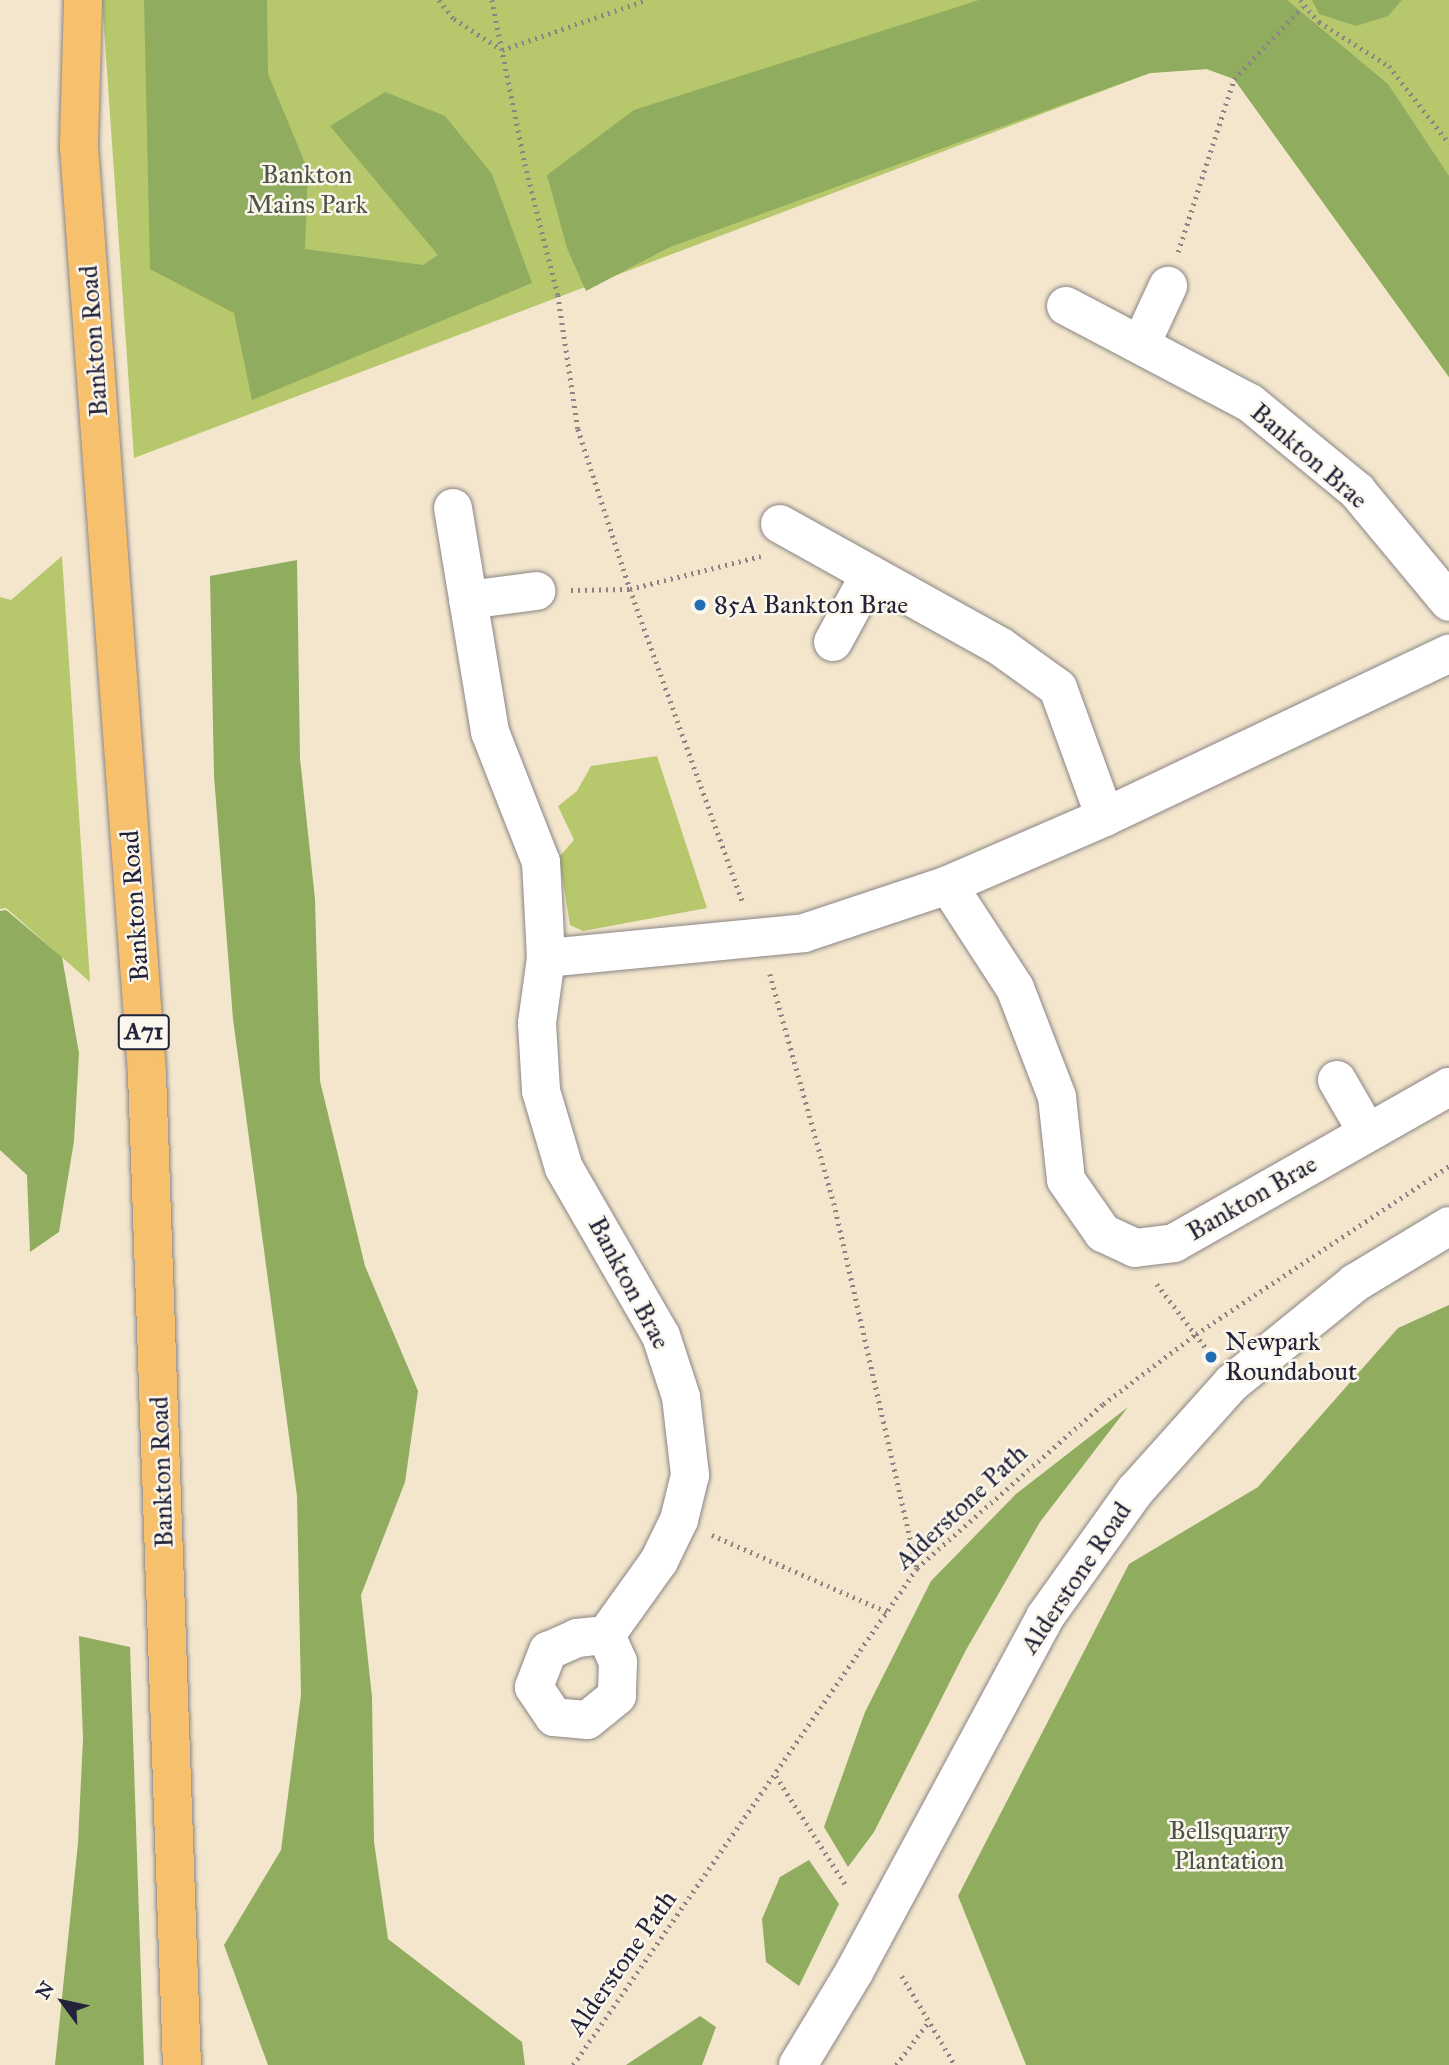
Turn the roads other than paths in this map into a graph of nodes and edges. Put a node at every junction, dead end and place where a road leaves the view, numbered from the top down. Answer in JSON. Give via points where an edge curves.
{"nodes":[{"id":1,"x":83,"y":0,"type":"edge"},
{"id":2,"x":1168,"y":286,"type":"road end"},
{"id":3,"x":1066,"y":306,"type":"dead end"},
{"id":4,"x":1142,"y":342,"type":"junction"},
{"id":5,"x":453,"y":508,"type":"dead end"},
{"id":6,"x":780,"y":524,"type":"dead end"},
{"id":7,"x":870,"y":574,"type":"junction"},
{"id":8,"x":536,"y":591,"type":"road end"},
{"id":9,"x":468,"y":600,"type":"junction"},
{"id":10,"x":1449,"y":602,"type":"edge"},
{"id":11,"x":834,"y":642,"type":"dead end"},
{"id":12,"x":1449,"y":654,"type":"edge"},
{"id":13,"x":1105,"y":817,"type":"junction"},
{"id":14,"x":948,"y":885,"type":"junction"},
{"id":15,"x":546,"y":958,"type":"junction"},
{"id":16,"x":1337,"y":1080,"type":"dead end"},
{"id":17,"x":1449,"y":1087,"type":"edge"},
{"id":18,"x":1367,"y":1132,"type":"junction"},
{"id":19,"x":1449,"y":1226,"type":"edge"},
{"id":20,"x":606,"y":1635,"type":"dead end"},
{"id":21,"x":182,"y":2065,"type":"edge"},
{"id":22,"x":798,"y":2065,"type":"edge"}],
"edges":[{"from":1,"to":21,"type":"main road","name":"Bankton Road","number":"A71","via":[[79,147],[147,1074]]},
{"from":2,"to":4,"type":"street"},
{"from":3,"to":4,"type":"street","name":"Bankton Brae"},
{"from":4,"to":10,"type":"street","name":"Bankton Brae","via":[[1250,403],[1357,491]]},
{"from":5,"to":9,"type":"street","name":"Bankton Brae"},
{"from":6,"to":7,"type":"street"},
{"from":7,"to":11,"type":"street"},
{"from":7,"to":13,"type":"street","via":[[1001,647],[1058,688]]},
{"from":8,"to":9,"type":"street"},
{"from":9,"to":15,"type":"street","name":"Bankton Brae","via":[[490,732],[541,862]]},
{"from":12,"to":13,"type":"street"},
{"from":13,"to":14,"type":"street"},
{"from":14,"to":15,"type":"street","via":[[804,933]]},
{"from":14,"to":18,"type":"street","name":"Bankton Brae","via":[[1015,988],[1057,1097],[1066,1180],[1103,1233],[1135,1248],[1174,1243]]},
{"from":15,"to":20,"type":"street","name":"Bankton Brae","via":[[537,1023],[541,1091],[564,1168],[661,1336],[681,1397],[690,1475],[679,1520],[659,1561]]},
{"from":16,"to":18,"type":"street"},
{"from":17,"to":18,"type":"street","name":"Bankton Brae"},
{"from":19,"to":22,"type":"street","name":"Alderstone Road","via":[[1355,1283],[1233,1383],[1135,1491],[1045,1617],[866,1950]]}]}
